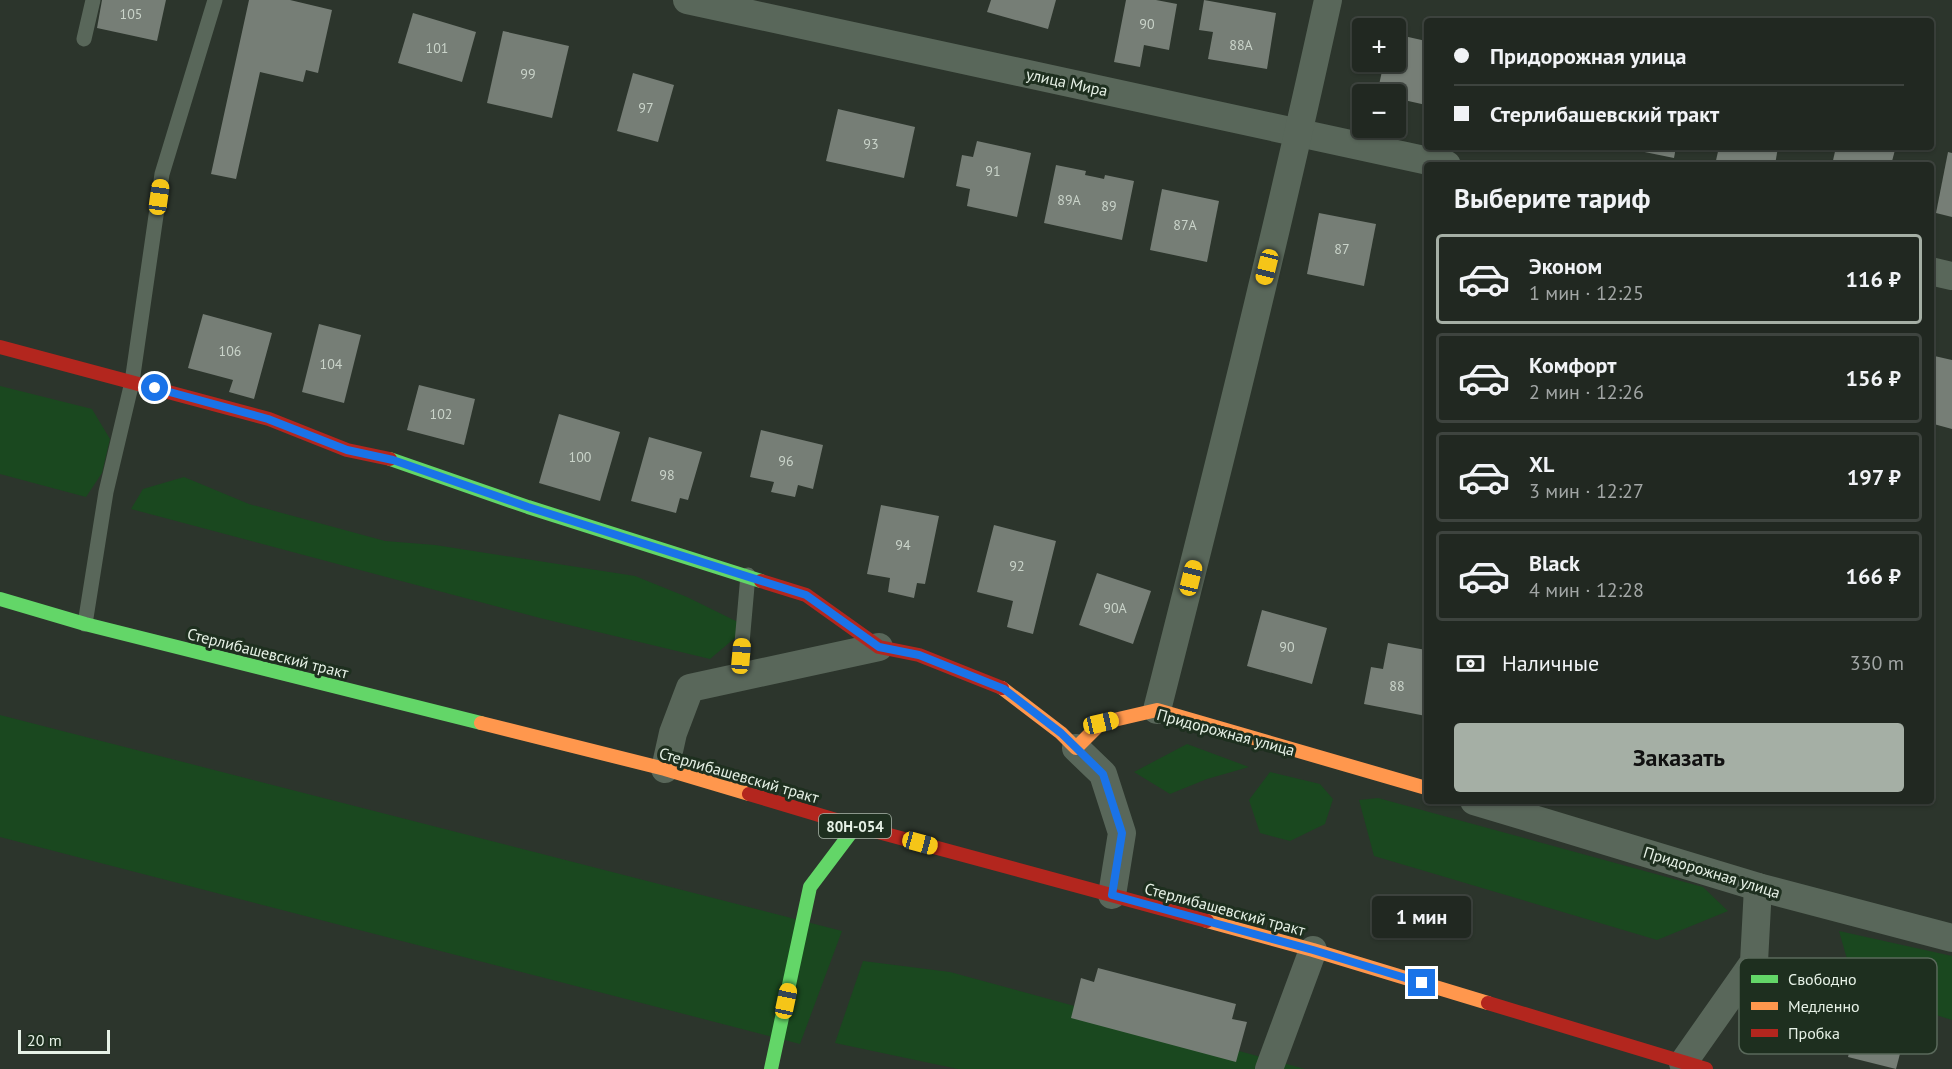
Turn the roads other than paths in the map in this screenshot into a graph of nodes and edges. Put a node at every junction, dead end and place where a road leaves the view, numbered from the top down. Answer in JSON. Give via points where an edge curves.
{"nodes":[{"id":1,"x":93,"y":0,"type":"edge"},
{"id":2,"x":215,"y":0,"type":"edge"},
{"id":3,"x":687,"y":0,"type":"edge"},
{"id":4,"x":1328,"y":0,"type":"edge"},
{"id":5,"x":84,"y":39,"type":"dead end"},
{"id":6,"x":1299,"y":133,"type":"junction"},
{"id":7,"x":1433,"y":162,"type":"edge"},
{"id":8,"x":1934,"y":272,"type":"edge"},
{"id":9,"x":1952,"y":276,"type":"edge"},
{"id":10,"x":0,"y":347,"type":"edge"},
{"id":11,"x":132,"y":382,"type":"junction"},
{"id":12,"x":748,"y":575,"type":"junction"},
{"id":13,"x":0,"y":599,"type":"edge"},
{"id":14,"x":85,"y":624,"type":"junction"},
{"id":15,"x":879,"y":647,"type":"junction"},
{"id":16,"x":739,"y":676,"type":"junction"},
{"id":17,"x":1157,"y":710,"type":"junction"},
{"id":18,"x":1076,"y":748,"type":"junction"},
{"id":19,"x":664,"y":769,"type":"junction"},
{"id":20,"x":1424,"y":787,"type":"edge"},
{"id":21,"x":1484,"y":804,"type":"edge"},
{"id":22,"x":856,"y":826,"type":"junction"},
{"id":23,"x":1758,"y":887,"type":"junction"},
{"id":24,"x":1112,"y":895,"type":"junction"},
{"id":25,"x":1952,"y":938,"type":"edge"},
{"id":26,"x":1313,"y":950,"type":"junction"},
{"id":27,"x":1754,"y":958,"type":"edge"},
{"id":28,"x":1739,"y":988,"type":"edge"},
{"id":29,"x":1695,"y":1066,"type":"edge"},
{"id":30,"x":771,"y":1069,"type":"edge"},
{"id":31,"x":1269,"y":1069,"type":"edge"}],
"edges":[{"from":1,"to":5,"type":"lane"},
{"from":2,"to":11,"type":"lane","via":[[162,174]]},
{"from":3,"to":6,"type":"street","name":"улица Мира"},
{"from":4,"to":6,"type":"street"},
{"from":6,"to":7,"type":"street","name":"улица Мира"},
{"from":6,"to":17,"type":"street"},
{"from":8,"to":9,"type":"street"},
{"from":10,"to":11,"type":"street"},
{"from":11,"to":12,"type":"street","via":[[268,419],[347,450],[393,460],[528,507]]},
{"from":11,"to":14,"type":"lane","via":[[106,492]]},
{"from":12,"to":15,"type":"street","via":[[806,595]]},
{"from":12,"to":16,"type":"lane"},
{"from":13,"to":14,"type":"street","name":"Стерлибашевский тракт","number":"80Н-054"},
{"from":14,"to":19,"type":"street","name":"Стерлибашевский тракт","number":"80Н-054"},
{"from":15,"to":16,"type":"street"},
{"from":15,"to":18,"type":"street","via":[[919,655],[1004,689]]},
{"from":16,"to":19,"type":"street","via":[[690,688]]},
{"from":17,"to":18,"type":"street","name":"Придорожная улица","via":[[1101,723]]},
{"from":17,"to":20,"type":"street","name":"Придорожная улица"},
{"from":18,"to":24,"type":"street","via":[[1103,774],[1122,833]]},
{"from":19,"to":22,"type":"street","name":"Стерлибашевский тракт","number":"80Н-054"},
{"from":21,"to":23,"type":"street","name":"Придорожная улица"},
{"from":22,"to":24,"type":"street","name":"Стерлибашевский тракт","number":"80Н-054"},
{"from":22,"to":30,"type":"street","via":[[810,887]]},
{"from":23,"to":25,"type":"street","name":"Придорожная улица"},
{"from":23,"to":27,"type":"street"},
{"from":24,"to":26,"type":"street","name":"Стерлибашевский тракт","number":"80Н-054"},
{"from":26,"to":29,"type":"street","name":"Стерлибашевский тракт","number":"80Н-054"},
{"from":26,"to":31,"type":"street"},
{"from":28,"to":29,"type":"street"}]}
